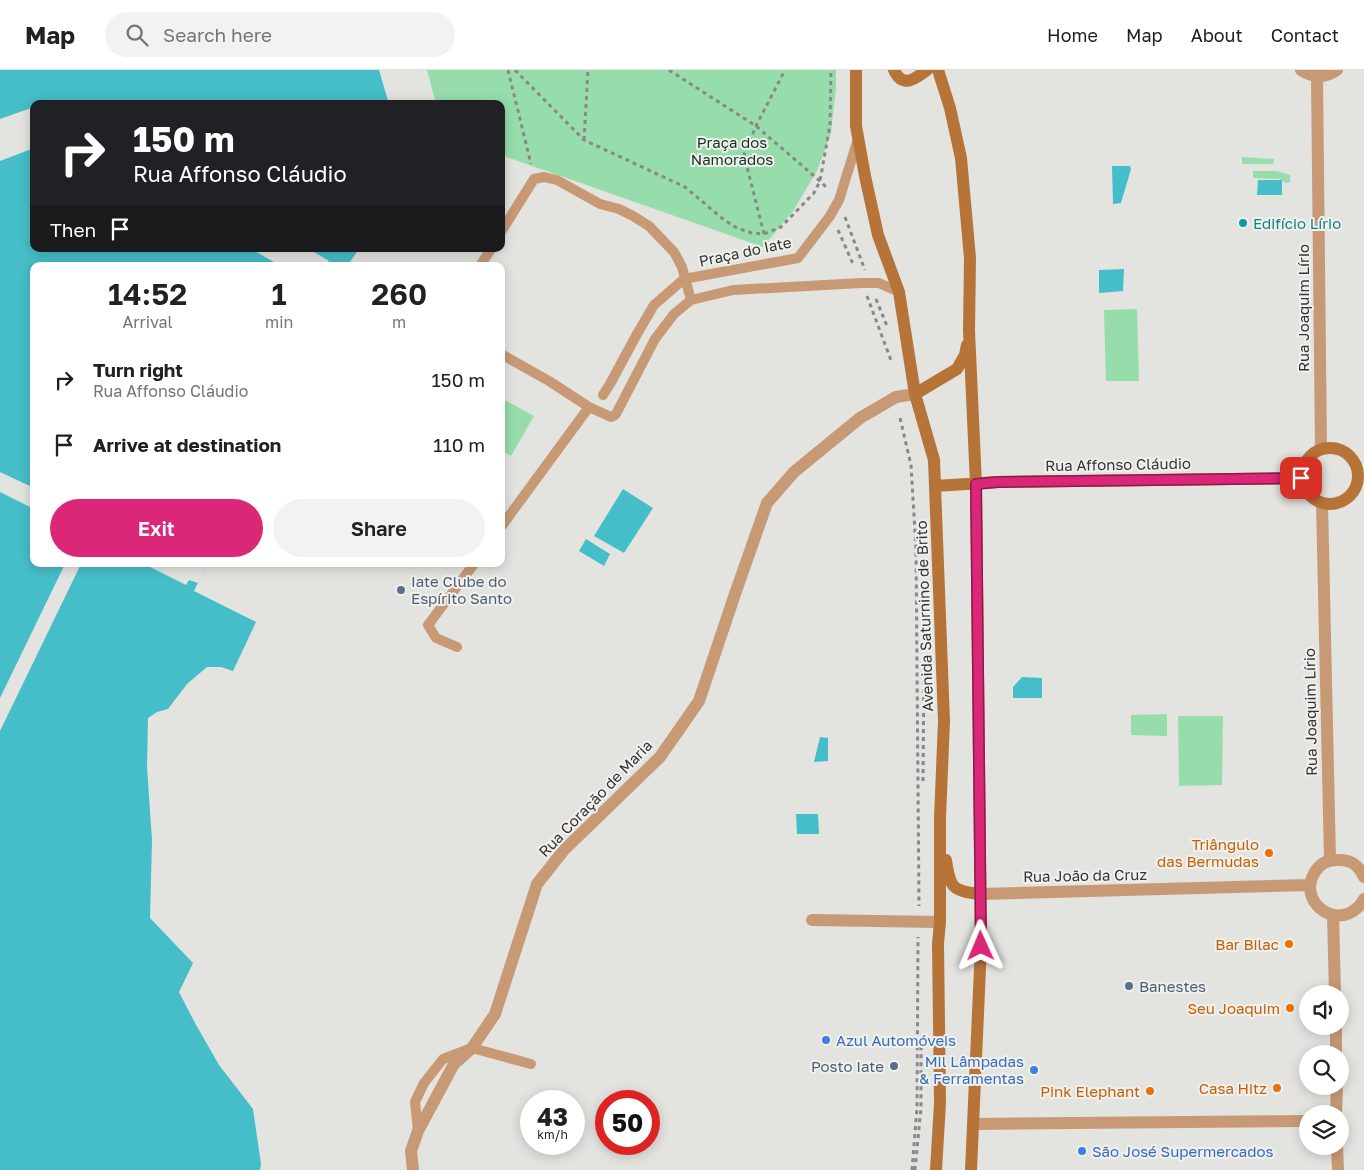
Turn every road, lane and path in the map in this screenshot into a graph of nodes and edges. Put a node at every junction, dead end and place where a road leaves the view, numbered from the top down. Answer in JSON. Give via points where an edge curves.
{"nodes":[{"id":1,"x":508,"y":70,"type":"edge"},
{"id":2,"x":515,"y":70,"type":"edge"},
{"id":3,"x":588,"y":70,"type":"edge"},
{"id":4,"x":669,"y":70,"type":"edge"},
{"id":5,"x":785,"y":70,"type":"edge"},
{"id":6,"x":831,"y":70,"type":"edge"},
{"id":7,"x":856,"y":70,"type":"edge"},
{"id":8,"x":894,"y":70,"type":"edge"},
{"id":9,"x":927,"y":70,"type":"edge"},
{"id":10,"x":938,"y":70,"type":"edge"},
{"id":11,"x":1301,"y":70,"type":"edge"},
{"id":12,"x":1337,"y":70,"type":"edge"},
{"id":13,"x":1318,"y":77,"type":"junction"},
{"id":14,"x":756,"y":126,"type":"junction"},
{"id":15,"x":858,"y":138,"type":"junction"},
{"id":16,"x":584,"y":140,"type":"junction"},
{"id":17,"x":534,"y":179,"type":"junction"},
{"id":18,"x":820,"y":181,"type":"junction"},
{"id":19,"x":839,"y":200,"type":"junction"},
{"id":20,"x":505,"y":226,"type":"edge"},
{"id":21,"x":838,"y":230,"type":"dead end"},
{"id":22,"x":764,"y":234,"type":"junction"},
{"id":23,"x":853,"y":264,"type":"dead end"},
{"id":24,"x":684,"y":279,"type":"junction"},
{"id":25,"x":870,"y":283,"type":"junction"},
{"id":26,"x":899,"y":292,"type":"junction"},
{"id":27,"x":866,"y":293,"type":"dead end"},
{"id":28,"x":691,"y":300,"type":"junction"},
{"id":29,"x":888,"y":328,"type":"dead end"},
{"id":30,"x":969,"y":331,"type":"junction"},
{"id":31,"x":505,"y":356,"type":"edge"},
{"id":32,"x":893,"y":366,"type":"dead end"},
{"id":33,"x":915,"y":394,"type":"junction"},
{"id":34,"x":602,"y":395,"type":"dead end"},
{"id":35,"x":896,"y":397,"type":"junction"},
{"id":36,"x":589,"y":408,"type":"junction"},
{"id":37,"x":900,"y":418,"type":"dead end"},
{"id":38,"x":907,"y":430,"type":"dead end"},
{"id":39,"x":1321,"y":449,"type":"junction"},
{"id":40,"x":1361,"y":471,"type":"edge"},
{"id":41,"x":1301,"y":478,"type":"junction"},
{"id":42,"x":976,"y":484,"type":"junction"},
{"id":43,"x":935,"y":486,"type":"junction"},
{"id":44,"x":1322,"y":503,"type":"junction"},
{"id":45,"x":505,"y":522,"type":"edge"},
{"id":46,"x":472,"y":567,"type":"edge"},
{"id":47,"x":457,"y":646,"type":"dead end"},
{"id":48,"x":924,"y":656,"type":"dead end"},
{"id":49,"x":923,"y":784,"type":"dead end"},
{"id":50,"x":940,"y":818,"type":"junction"},
{"id":51,"x":923,"y":843,"type":"dead end"},
{"id":52,"x":1330,"y":860,"type":"junction"},
{"id":53,"x":1364,"y":877,"type":"edge"},
{"id":54,"x":1310,"y":885,"type":"junction"},
{"id":55,"x":980,"y":894,"type":"junction"},
{"id":56,"x":1364,"y":899,"type":"edge"},
{"id":57,"x":1333,"y":915,"type":"junction"},
{"id":58,"x":812,"y":920,"type":"dead end"},
{"id":59,"x":921,"y":921,"type":"junction"},
{"id":60,"x":940,"y":922,"type":"junction"},
{"id":61,"x":1335,"y":985,"type":"edge"},
{"id":62,"x":472,"y":1048,"type":"junction"},
{"id":63,"x":531,"y":1064,"type":"dead end"},
{"id":64,"x":1299,"y":1121,"type":"edge"},
{"id":65,"x":972,"y":1124,"type":"junction"},
{"id":66,"x":418,"y":1131,"type":"junction"},
{"id":67,"x":1337,"y":1155,"type":"edge"},
{"id":68,"x":413,"y":1170,"type":"edge"},
{"id":69,"x":912,"y":1170,"type":"edge"},
{"id":70,"x":916,"y":1170,"type":"edge"},
{"id":71,"x":936,"y":1170,"type":"edge"},
{"id":72,"x":971,"y":1170,"type":"edge"},
{"id":73,"x":1338,"y":1170,"type":"edge"}],
"edges":[{"from":1,"to":17,"type":"path"},
{"from":2,"to":16,"type":"path"},
{"from":3,"to":16,"type":"path"},
{"from":4,"to":14,"type":"path"},
{"from":5,"to":14,"type":"path"},
{"from":6,"to":18,"type":"path","via":[[830,125]]},
{"from":7,"to":15,"type":"main road","name":"Avenida Saturnino de Brito"},
{"from":8,"to":9,"type":"main road","via":[[904,81]]},
{"from":10,"to":30,"type":"main road","via":[[961,158],[970,258]]},
{"from":11,"to":13,"type":"street"},
{"from":12,"to":13,"type":"street"},
{"from":13,"to":39,"type":"street","name":"Rua Joaquim Lírio"},
{"from":14,"to":18,"type":"path"},
{"from":14,"to":22,"type":"path","via":[[744,155]]},
{"from":15,"to":19,"type":"lane","name":"Praça do Iate"},
{"from":15,"to":26,"type":"main road","name":"Avenida Saturnino de Brito","via":[[878,235]]},
{"from":16,"to":22,"type":"path","via":[[684,187],[737,228]]},
{"from":17,"to":20,"type":"lane"},
{"from":17,"to":24,"type":"lane","via":[[544,176],[557,180],[649,226],[674,252]]},
{"from":18,"to":19,"type":"path"},
{"from":18,"to":22,"type":"path","via":[[814,193],[781,227]]},
{"from":19,"to":24,"type":"lane","name":"Praça do Iate","via":[[798,258]]},
{"from":19,"to":25,"type":"path"},
{"from":21,"to":23,"type":"path"},
{"from":24,"to":28,"type":"lane"},
{"from":24,"to":34,"type":"lane","via":[[654,305]]},
{"from":25,"to":26,"type":"lane","via":[[879,283]]},
{"from":25,"to":28,"type":"lane","via":[[733,290]]},
{"from":25,"to":29,"type":"path"},
{"from":26,"to":33,"type":"main road","name":"Avenida Saturnino de Brito"},
{"from":27,"to":32,"type":"path"},
{"from":28,"to":36,"type":"lane","via":[[674,314],[655,339],[615,415],[611,417]]},
{"from":30,"to":33,"type":"main road","via":[[965,354],[957,369]]},
{"from":30,"to":42,"type":"main road"},
{"from":31,"to":36,"type":"lane"},
{"from":33,"to":35,"type":"street","name":"Rua Coração de Maria"},
{"from":33,"to":43,"type":"main road","name":"Avenida Saturnino de Brito","via":[[934,460]]},
{"from":35,"to":38,"type":"path"},
{"from":35,"to":62,"type":"street","name":"Rua Coração de Maria","via":[[860,418],[794,472],[767,503],[700,701],[660,757],[564,850],[537,884],[495,1014]]},
{"from":36,"to":45,"type":"lane"},
{"from":37,"to":59,"type":"path","via":[[911,465],[916,549]]},
{"from":39,"to":40,"type":"main road","via":[[1337,448],[1351,456]]},
{"from":39,"to":41,"type":"main road","via":[[1306,460]]},
{"from":40,"to":44,"type":"main road","via":[[1349,497],[1336,503]]},
{"from":41,"to":42,"type":"main road","name":"Rua Affonso Cláudio"},
{"from":41,"to":44,"type":"main road","via":[[1308,494]]},
{"from":42,"to":43,"type":"main road","name":"Rua Affonso Cláudio"},
{"from":42,"to":55,"type":"main road"},
{"from":43,"to":50,"type":"main road","name":"Avenida Saturnino de Brito","via":[[944,721]]},
{"from":44,"to":52,"type":"street","name":"Rua Joaquim Lírio"},
{"from":46,"to":47,"type":"lane","via":[[428,625],[436,638]]},
{"from":48,"to":49,"type":"path"},
{"from":50,"to":55,"type":"main road","via":[[953,886],[962,892]]},
{"from":50,"to":60,"type":"main road","name":"Avenida Saturnino de Brito"},
{"from":51,"to":59,"type":"path"},
{"from":52,"to":53,"type":"street","via":[[1346,859],[1360,868]]},
{"from":52,"to":54,"type":"street","via":[[1316,870]]},
{"from":54,"to":55,"type":"street","name":"Rua João da Cruz"},
{"from":54,"to":57,"type":"street","via":[[1316,905]]},
{"from":55,"to":65,"type":"main road","via":[[981,946]]},
{"from":56,"to":57,"type":"street","via":[[1346,914]]},
{"from":57,"to":61,"type":"street"},
{"from":58,"to":59,"type":"street"},
{"from":59,"to":60,"type":"street"},
{"from":59,"to":69,"type":"path","via":[[918,945],[918,1108]]},
{"from":59,"to":70,"type":"path","via":[[921,1108]]},
{"from":60,"to":71,"type":"main road","name":"Avenida Saturnino de Brito","via":[[940,1103]]},
{"from":62,"to":63,"type":"lane"},
{"from":62,"to":66,"type":"street","name":"Rua Coração de Maria","via":[[454,1064]]},
{"from":62,"to":66,"type":"lane","via":[[443,1059],[424,1083],[414,1102]]},
{"from":64,"to":65,"type":"street"},
{"from":65,"to":72,"type":"main road"},
{"from":66,"to":68,"type":"street","name":"Rua Coração de Maria","via":[[411,1151]]},
{"from":67,"to":73,"type":"street"}]}
